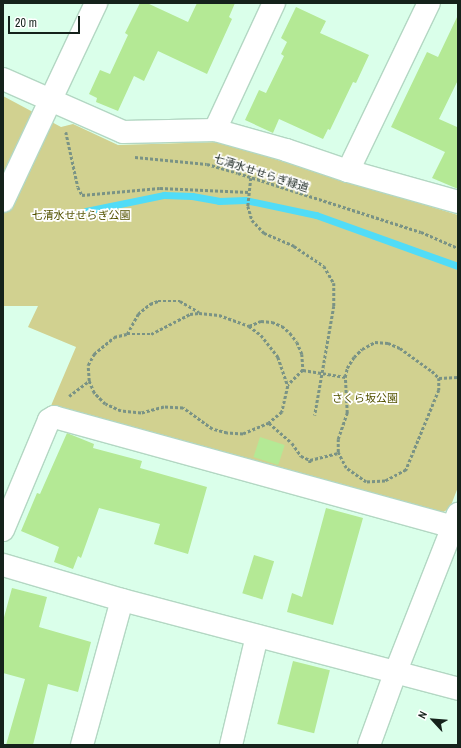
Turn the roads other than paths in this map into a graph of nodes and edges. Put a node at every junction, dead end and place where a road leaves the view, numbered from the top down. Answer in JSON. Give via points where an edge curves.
{"nodes":[{"id":1,"x":96,"y":3,"type":"edge"},
{"id":2,"x":274,"y":3,"type":"edge"},
{"id":3,"x":429,"y":3,"type":"edge"},
{"id":4,"x":3,"y":79,"type":"edge"},
{"id":5,"x":50,"y":100,"type":"junction"},
{"id":6,"x":215,"y":130,"type":"junction"},
{"id":7,"x":348,"y":171,"type":"junction"},
{"id":8,"x":3,"y":201,"type":"edge"},
{"id":9,"x":458,"y":202,"type":"edge"},
{"id":10,"x":456,"y":520,"type":"edge"},
{"id":11,"x":3,"y":530,"type":"edge"},
{"id":12,"x":3,"y":565,"type":"edge"},
{"id":13,"x":122,"y":600,"type":"junction"},
{"id":14,"x":257,"y":636,"type":"junction"},
{"id":15,"x":396,"y":671,"type":"junction"},
{"id":16,"x":458,"y":689,"type":"edge"},
{"id":17,"x":82,"y":745,"type":"edge"},
{"id":18,"x":231,"y":745,"type":"edge"},
{"id":19,"x":369,"y":745,"type":"edge"}],
"edges":[{"from":1,"to":5,"type":"street"},
{"from":2,"to":6,"type":"street"},
{"from":3,"to":7,"type":"street"},
{"from":4,"to":5,"type":"street"},
{"from":5,"to":6,"type":"street","via":[[123,132]]},
{"from":5,"to":8,"type":"street"},
{"from":6,"to":7,"type":"street"},
{"from":7,"to":9,"type":"street"},
{"from":10,"to":11,"type":"street","via":[[305,487],[54,417],[49,420]]},
{"from":10,"to":15,"type":"street"},
{"from":12,"to":13,"type":"street"},
{"from":13,"to":14,"type":"street"},
{"from":13,"to":17,"type":"street"},
{"from":14,"to":15,"type":"street"},
{"from":14,"to":18,"type":"street"},
{"from":15,"to":16,"type":"street"},
{"from":15,"to":19,"type":"street"}]}
